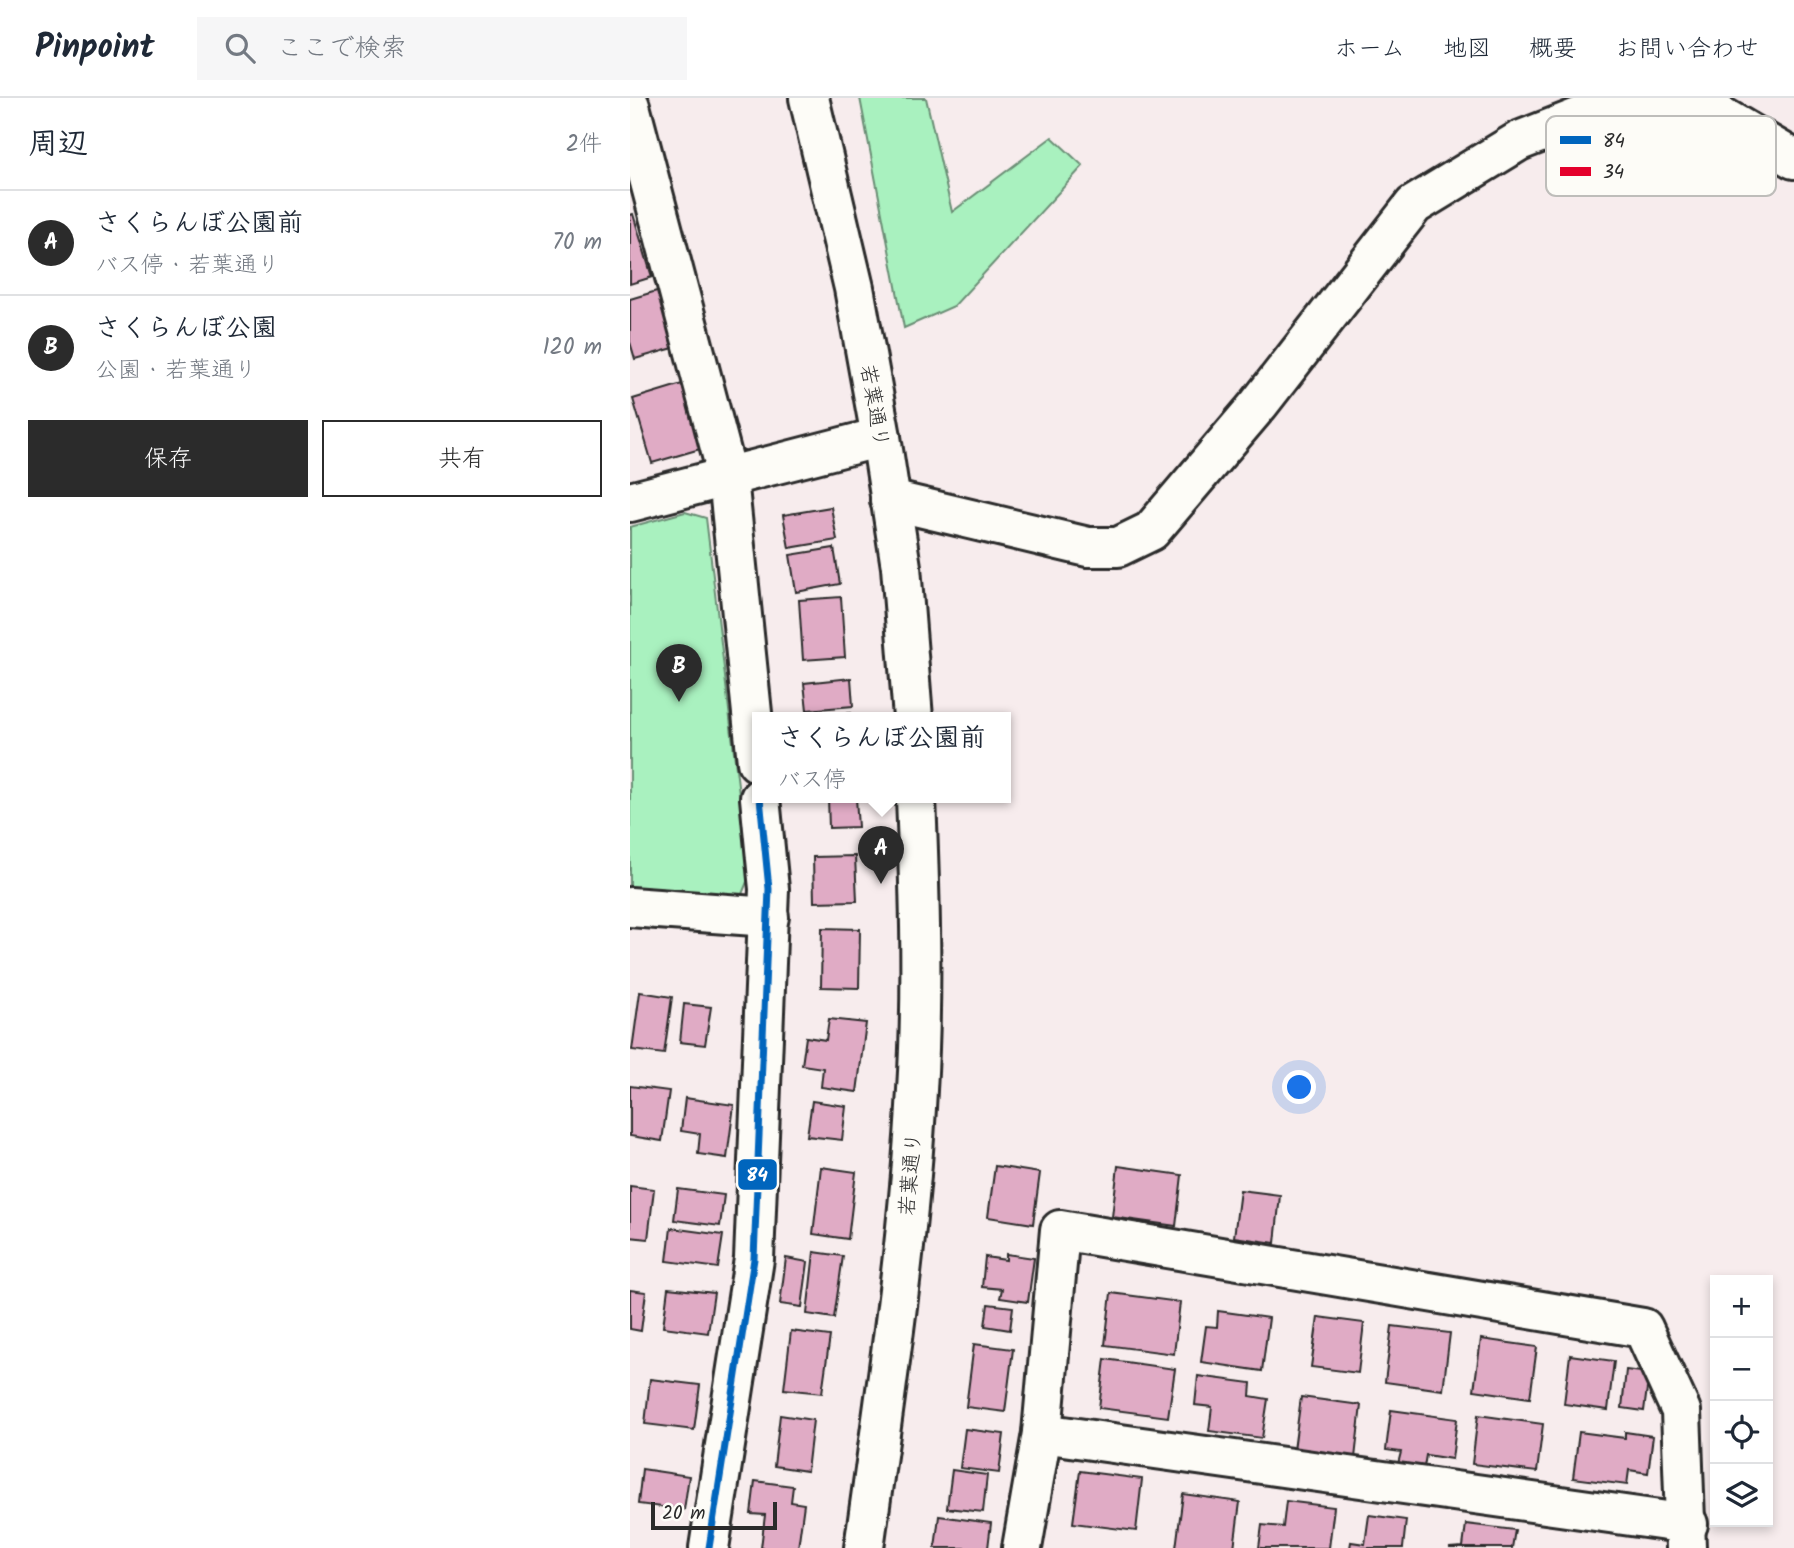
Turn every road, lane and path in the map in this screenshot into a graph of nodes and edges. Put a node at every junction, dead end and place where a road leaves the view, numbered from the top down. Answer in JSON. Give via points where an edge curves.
{"nodes":[{"id":1,"x":808,"y":98,"type":"edge"},
{"id":2,"x":1629,"y":98,"type":"edge"},
{"id":3,"x":1641,"y":98,"type":"edge"},
{"id":4,"x":630,"y":106,"type":"edge"},
{"id":5,"x":1583,"y":116,"type":"edge"},
{"id":6,"x":1721,"y":116,"type":"edge"},
{"id":7,"x":1546,"y":130,"type":"edge"},
{"id":8,"x":1776,"y":148,"type":"edge"},
{"id":9,"x":1794,"y":159,"type":"edge"},
{"id":10,"x":881,"y":437,"type":"junction"},
{"id":11,"x":728,"y":478,"type":"junction"},
{"id":12,"x":890,"y":500,"type":"junction"},
{"id":13,"x":630,"y":502,"type":"edge"},
{"id":14,"x":913,"y":712,"type":"edge"},
{"id":15,"x":752,"y":713,"type":"edge"},
{"id":16,"x":760,"y":803,"type":"edge"},
{"id":17,"x":916,"y":803,"type":"edge"},
{"id":18,"x":630,"y":907,"type":"edge"},
{"id":19,"x":769,"y":917,"type":"junction"},
{"id":20,"x":1042,"y":1433,"type":"junction"},
{"id":21,"x":1687,"y":1536,"type":"edge"},
{"id":22,"x":709,"y":1548,"type":"edge"},
{"id":23,"x":864,"y":1548,"type":"edge"},
{"id":24,"x":1023,"y":1548,"type":"edge"}],
"edges":[{"from":1,"to":10,"type":"street","name":"若葉通り","via":[[854,288]]},
{"from":2,"to":5,"type":"street"},
{"from":3,"to":6,"type":"street","via":[[1707,108]]},
{"from":4,"to":11,"type":"street"},
{"from":7,"to":12,"type":"street","via":[[1519,141],[1414,205],[1259,404],[1151,531],[1118,547],[1088,547]]},
{"from":8,"to":9,"type":"street"},
{"from":10,"to":11,"type":"street"},
{"from":10,"to":12,"type":"street","name":"若葉通り"},
{"from":11,"to":13,"type":"street"},
{"from":11,"to":15,"type":"street"},
{"from":12,"to":14,"type":"street","name":"若葉通り","via":[[901,566]]},
{"from":16,"to":19,"type":"street"},
{"from":17,"to":23,"type":"street","name":"若葉通り","via":[[921,921],[918,1089],[891,1357]]},
{"from":18,"to":19,"type":"street"},
{"from":19,"to":22,"type":"street","via":[[754,1259]]},
{"from":20,"to":21,"type":"street"},
{"from":20,"to":21,"type":"street","via":[[1060,1230],[1643,1328],[1681,1410]]},
{"from":20,"to":24,"type":"street"}]}
